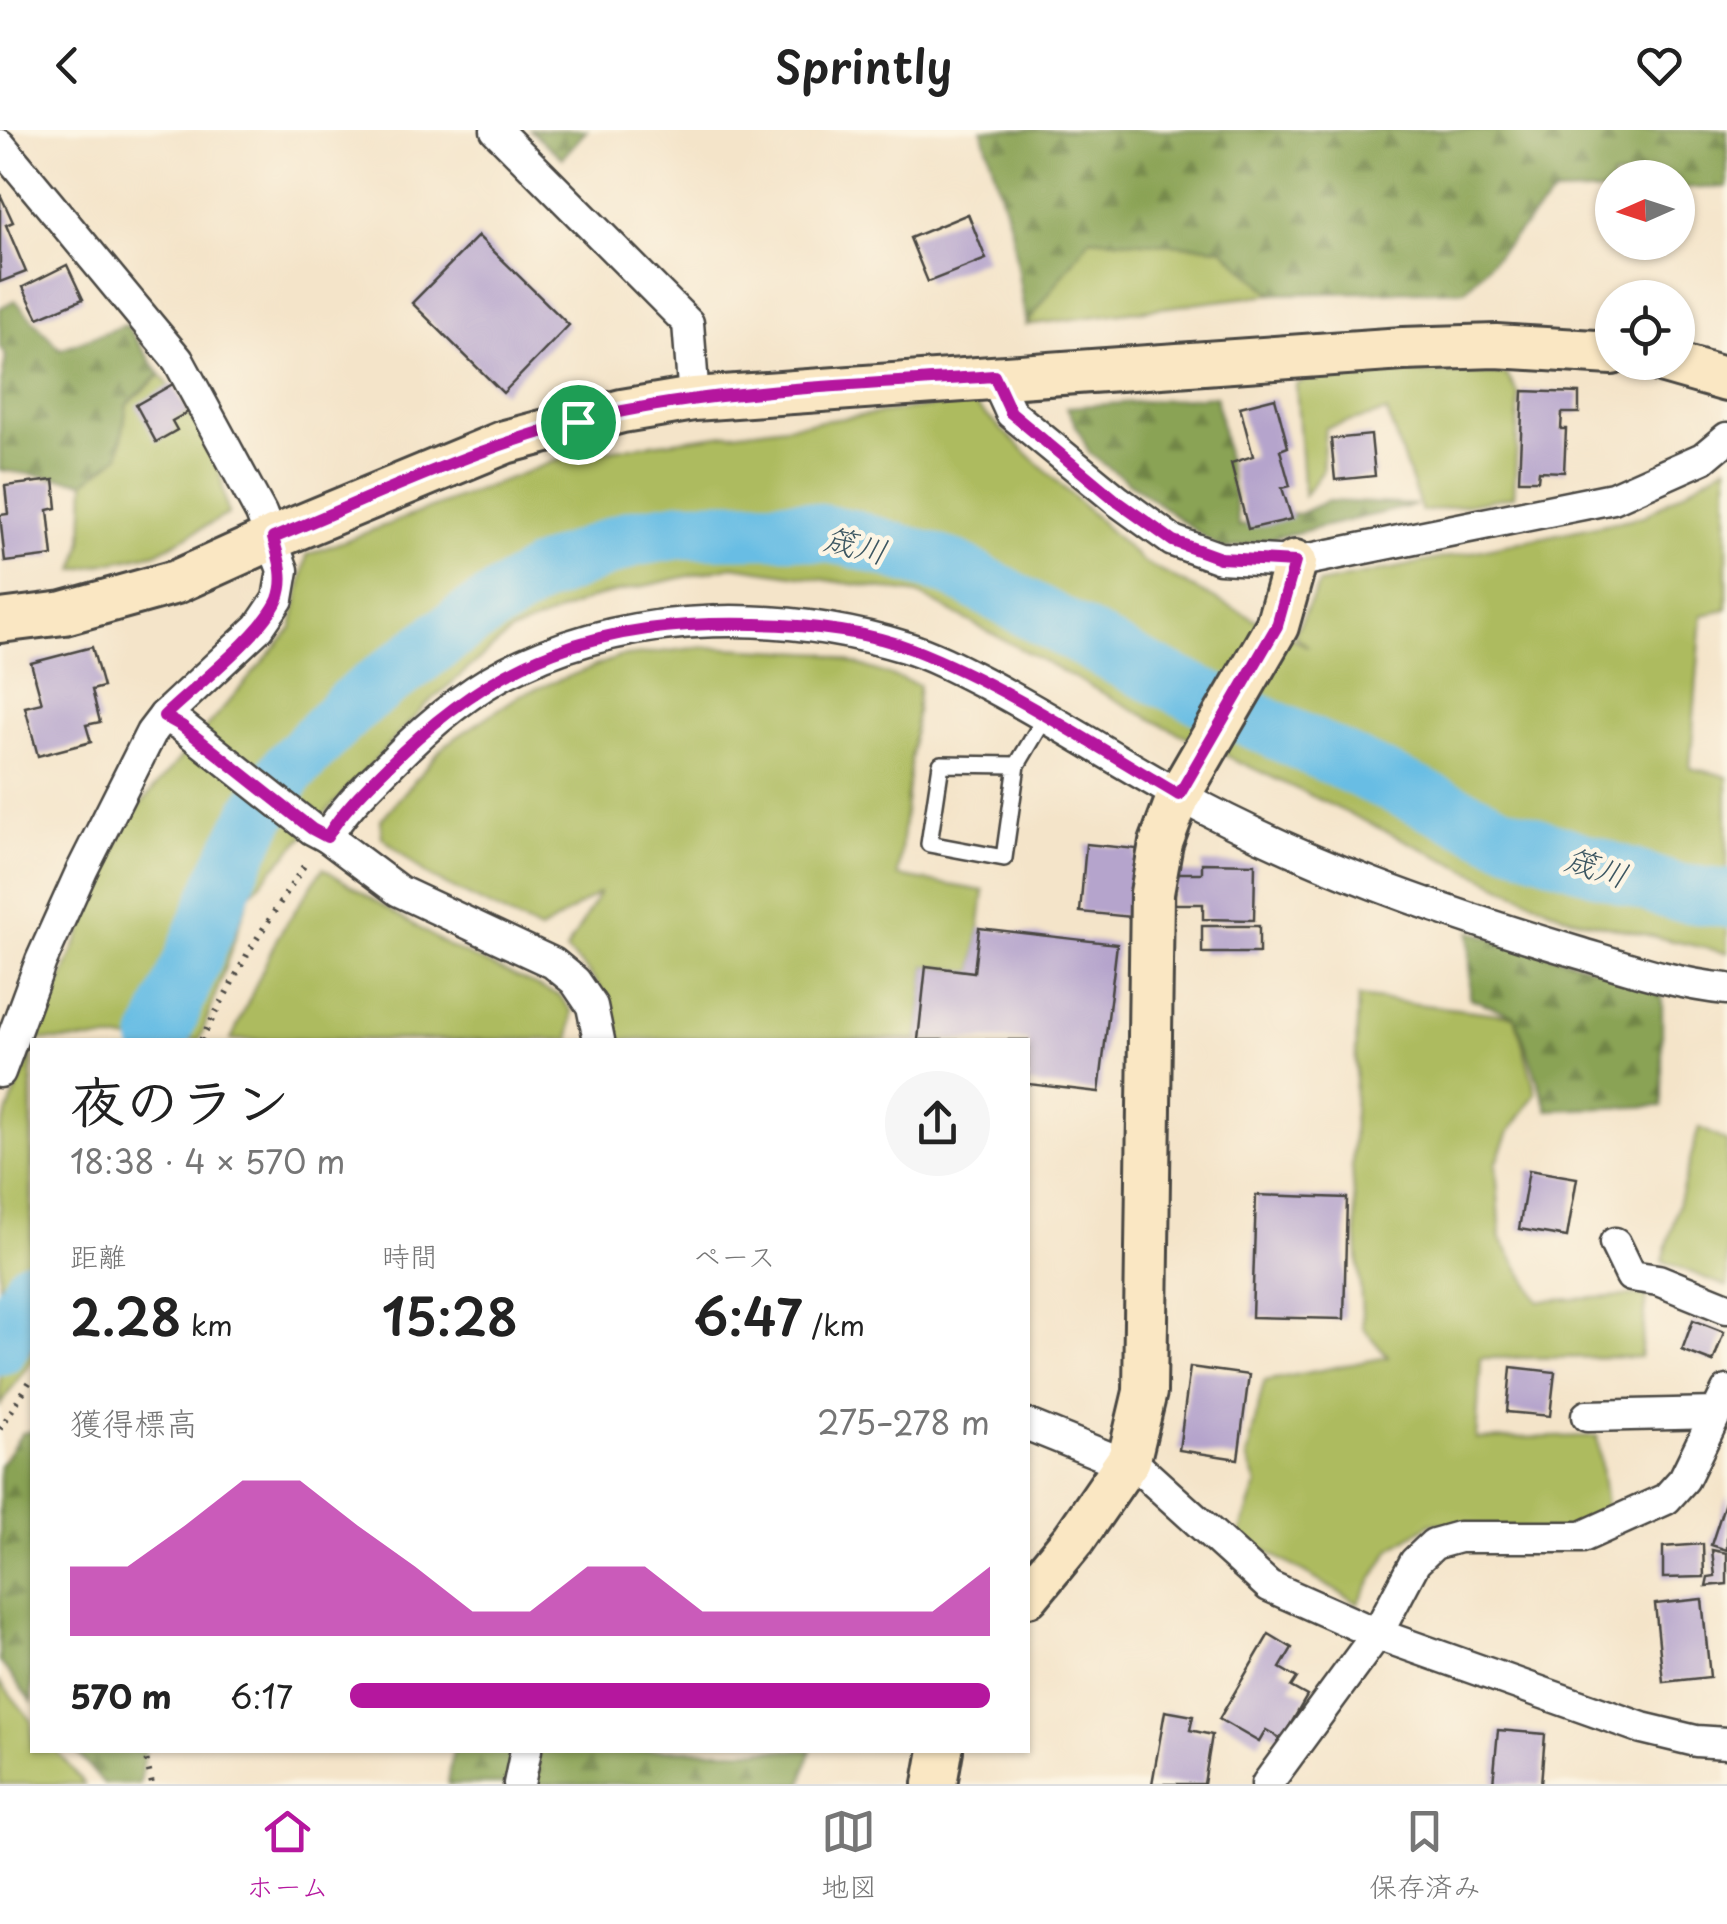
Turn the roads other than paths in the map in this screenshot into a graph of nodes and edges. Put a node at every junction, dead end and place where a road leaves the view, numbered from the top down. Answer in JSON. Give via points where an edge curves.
{"nodes":[{"id":1,"x":496,"y":130,"type":"edge"},
{"id":2,"x":0,"y":145,"type":"edge"},
{"id":3,"x":1595,"y":352,"type":"edge"},
{"id":4,"x":1695,"y":371,"type":"edge"},
{"id":5,"x":994,"y":376,"type":"junction"},
{"id":6,"x":1727,"y":380,"type":"edge"},
{"id":7,"x":694,"y":399,"type":"junction"},
{"id":8,"x":1727,"y":438,"type":"edge"},
{"id":9,"x":273,"y":538,"type":"junction"},
{"id":10,"x":1295,"y":562,"type":"junction"},
{"id":11,"x":0,"y":621,"type":"edge"},
{"id":12,"x":1046,"y":716,"type":"junction"},
{"id":13,"x":173,"y":721,"type":"junction"},
{"id":14,"x":1017,"y":765,"type":"junction"},
{"id":15,"x":1179,"y":795,"type":"junction"},
{"id":16,"x":320,"y":833,"type":"junction"},
{"id":17,"x":1727,"y":990,"type":"edge"},
{"id":18,"x":600,"y":1038,"type":"edge"},
{"id":19,"x":0,"y":1072,"type":"edge"},
{"id":20,"x":1615,"y":1244,"type":"dead end"},
{"id":21,"x":1727,"y":1308,"type":"edge"},
{"id":22,"x":1721,"y":1402,"type":"edge"},
{"id":23,"x":1588,"y":1416,"type":"dead end"},
{"id":24,"x":1030,"y":1426,"type":"edge"},
{"id":25,"x":1127,"y":1462,"type":"junction"},
{"id":26,"x":1030,"y":1594,"type":"edge"},
{"id":27,"x":1377,"y":1634,"type":"junction"},
{"id":28,"x":1727,"y":1743,"type":"edge"},
{"id":29,"x":525,"y":1753,"type":"edge"},
{"id":30,"x":940,"y":1753,"type":"edge"},
{"id":31,"x":519,"y":1784,"type":"edge"},
{"id":32,"x":935,"y":1784,"type":"edge"},
{"id":33,"x":1268,"y":1784,"type":"edge"}],
"edges":[{"from":1,"to":7,"type":"street","via":[[688,323]]},
{"from":2,"to":9,"type":"street","via":[[178,360]]},
{"from":3,"to":5,"type":"street","via":[[1403,348]]},
{"from":4,"to":6,"type":"street"},
{"from":5,"to":7,"type":"street"},
{"from":5,"to":10,"type":"street","via":[[1011,413],[1173,541],[1220,558]]},
{"from":7,"to":9,"type":"street","via":[[505,442]]},
{"from":8,"to":10,"type":"street","via":[[1703,458],[1613,498]]},
{"from":9,"to":11,"type":"street","via":[[176,582],[64,613]]},
{"from":9,"to":13,"type":"street","via":[[283,570],[278,599]]},
{"from":10,"to":15,"type":"street","via":[[1277,626]]},
{"from":12,"to":14,"type":"lane"},
{"from":12,"to":15,"type":"street"},
{"from":12,"to":16,"type":"street","via":[[909,648],[849,632],[785,624],[636,629],[576,642],[521,664],[462,700],[426,726]]},
{"from":13,"to":16,"type":"street"},
{"from":13,"to":19,"type":"street","via":[[152,733],[82,870]]},
{"from":14,"to":14,"type":"lane","via":[[1004,858],[929,844],[941,764]]},
{"from":15,"to":17,"type":"street","via":[[1306,858],[1467,920],[1640,972]]},
{"from":15,"to":25,"type":"street","via":[[1152,893],[1146,1392]]},
{"from":16,"to":18,"type":"street","via":[[399,891],[553,962],[592,1006]]},
{"from":20,"to":21,"type":"street","via":[[1631,1276]]},
{"from":22,"to":23,"type":"street"},
{"from":22,"to":27,"type":"street","via":[[1684,1479],[1666,1499],[1582,1537],[1459,1537],[1434,1544],[1414,1562]]},
{"from":24,"to":25,"type":"street"},
{"from":25,"to":26,"type":"street"},
{"from":25,"to":27,"type":"street","via":[[1269,1586]]},
{"from":27,"to":28,"type":"street","via":[[1642,1728]]},
{"from":27,"to":33,"type":"street"},
{"from":29,"to":31,"type":"street"},
{"from":30,"to":32,"type":"street"}]}
